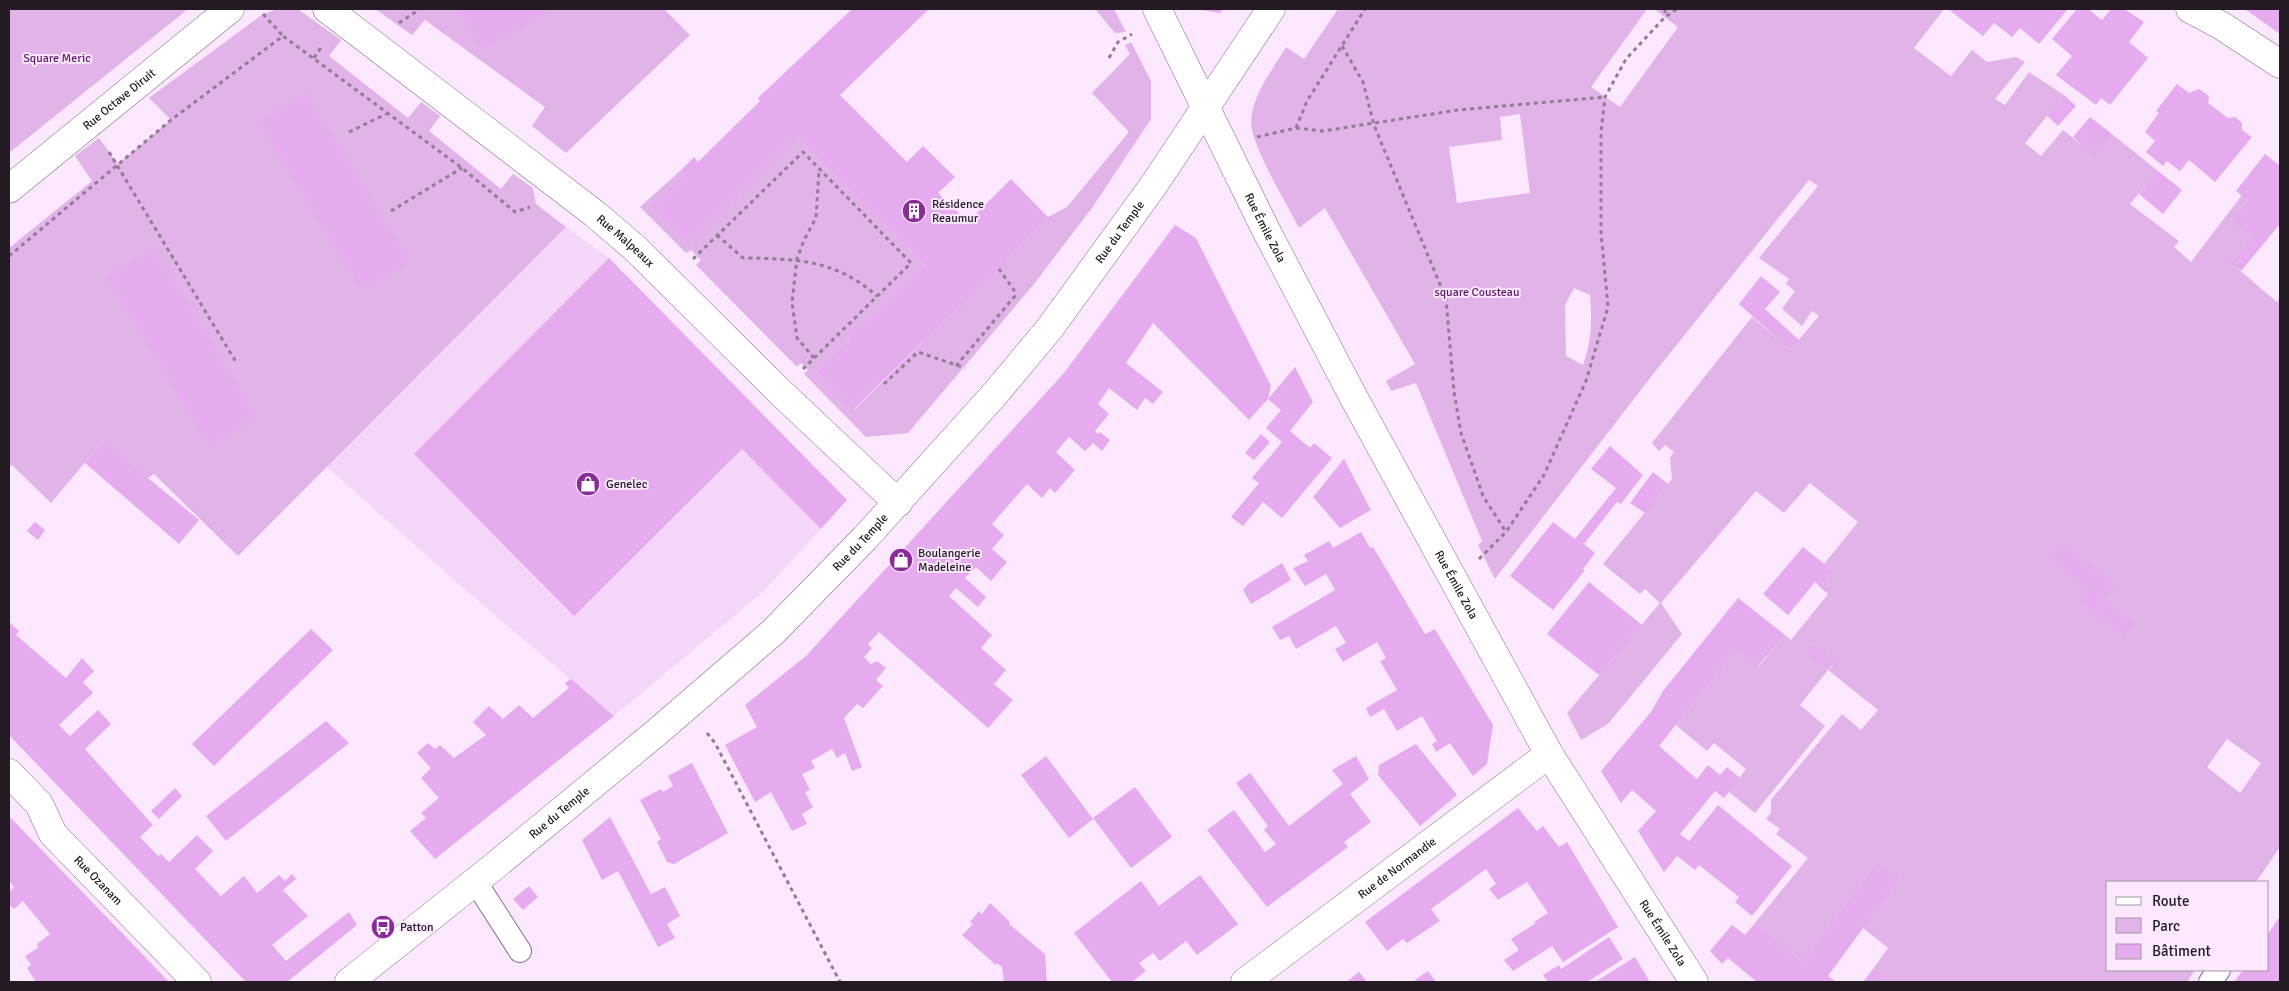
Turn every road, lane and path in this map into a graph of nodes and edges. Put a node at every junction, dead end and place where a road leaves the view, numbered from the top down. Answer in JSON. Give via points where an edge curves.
{"nodes":[{"id":1,"x":230,"y":9,"type":"edge"},
{"id":2,"x":257,"y":9,"type":"edge"},
{"id":3,"x":327,"y":9,"type":"edge"},
{"id":4,"x":420,"y":9,"type":"edge"},
{"id":5,"x":1157,"y":9,"type":"edge"},
{"id":6,"x":1271,"y":9,"type":"edge"},
{"id":7,"x":1365,"y":9,"type":"edge"},
{"id":8,"x":1665,"y":9,"type":"edge"},
{"id":9,"x":1677,"y":9,"type":"edge"},
{"id":10,"x":2190,"y":9,"type":"edge"},
{"id":11,"x":1665,"y":17,"type":"junction"},
{"id":12,"x":396,"y":25,"type":"dead end"},
{"id":13,"x":1133,"y":33,"type":"dead end"},
{"id":14,"x":282,"y":36,"type":"junction"},
{"id":15,"x":1342,"y":46,"type":"junction"},
{"id":16,"x":1109,"y":58,"type":"dead end"},
{"id":17,"x":2280,"y":64,"type":"edge"},
{"id":18,"x":1605,"y":97,"type":"junction"},
{"id":19,"x":1206,"y":107,"type":"junction"},
{"id":20,"x":388,"y":113,"type":"junction"},
{"id":21,"x":88,"y":123,"type":"junction"},
{"id":22,"x":1374,"y":125,"type":"junction"},
{"id":23,"x":349,"y":132,"type":"dead end"},
{"id":24,"x":118,"y":164,"type":"junction"},
{"id":25,"x":462,"y":168,"type":"junction"},
{"id":26,"x":819,"y":169,"type":"junction"},
{"id":27,"x":558,"y":187,"type":"junction"},
{"id":28,"x":9,"y":190,"type":"edge"},
{"id":29,"x":391,"y":211,"type":"dead end"},
{"id":30,"x":717,"y":235,"type":"junction"},
{"id":31,"x":9,"y":256,"type":"edge"},
{"id":32,"x":797,"y":259,"type":"junction"},
{"id":33,"x":999,"y":269,"type":"dead end"},
{"id":34,"x":670,"y":282,"type":"junction"},
{"id":35,"x":878,"y":296,"type":"junction"},
{"id":36,"x":814,"y":358,"type":"junction"},
{"id":37,"x":236,"y":362,"type":"dead end"},
{"id":38,"x":956,"y":366,"type":"junction"},
{"id":39,"x":964,"y":368,"type":"dead end"},
{"id":40,"x":884,"y":384,"type":"dead end"},
{"id":41,"x":779,"y":391,"type":"junction"},
{"id":42,"x":898,"y":503,"type":"junction"},
{"id":43,"x":1506,"y":532,"type":"junction"},
{"id":44,"x":1454,"y":581,"type":"junction"},
{"id":45,"x":686,"y":707,"type":"junction"},
{"id":46,"x":1549,"y":754,"type":"junction"},
{"id":47,"x":9,"y":774,"type":"edge"},
{"id":48,"x":475,"y":881,"type":"junction"},
{"id":49,"x":520,"y":951,"type":"dead end"},
{"id":50,"x":2218,"y":971,"type":"edge"},
{"id":51,"x":198,"y":982,"type":"edge"},
{"id":52,"x":349,"y":982,"type":"edge"},
{"id":53,"x":840,"y":982,"type":"edge"},
{"id":54,"x":1245,"y":982,"type":"edge"},
{"id":55,"x":1694,"y":982,"type":"edge"},
{"id":56,"x":2210,"y":982,"type":"edge"}],
"edges":[{"from":1,"to":21,"type":"street","name":"Rue Octave Diruit"},
{"from":2,"to":14,"type":"path"},
{"from":3,"to":27,"type":"street","name":"Rue Malpeaux"},
{"from":4,"to":12,"type":"path"},
{"from":5,"to":19,"type":"street","name":"Rue Émile Zola"},
{"from":6,"to":19,"type":"street","name":"Rue du Temple"},
{"from":7,"to":15,"type":"path"},
{"from":8,"to":11,"type":"path"},
{"from":9,"to":11,"type":"path"},
{"from":10,"to":17,"type":"street"},
{"from":11,"to":18,"type":"path","via":[[1626,59]]},
{"from":13,"to":16,"type":"path","via":[[1118,42]]},
{"from":14,"to":20,"type":"path"},
{"from":14,"to":24,"type":"path"},
{"from":15,"to":22,"type":"path","via":[[1363,82]]},
{"from":15,"to":22,"type":"path","via":[[1307,101],[1296,128],[1323,131]]},
{"from":18,"to":22,"type":"path","via":[[1458,110]]},
{"from":18,"to":43,"type":"path","via":[[1601,132],[1601,193],[1608,307],[1586,381],[1560,441],[1544,475]]},
{"from":19,"to":42,"type":"street","name":"Rue du Temple","via":[[1050,328]]},
{"from":19,"to":44,"type":"street","name":"Rue Émile Zola","via":[[1237,175]]},
{"from":20,"to":23,"type":"path"},
{"from":20,"to":25,"type":"path"},
{"from":21,"to":24,"type":"path"},
{"from":21,"to":28,"type":"street","name":"Rue Octave Diruit"},
{"from":22,"to":43,"type":"path","via":[[1446,299],[1454,392],[1462,433],[1483,496]]},
{"from":24,"to":31,"type":"path"},
{"from":24,"to":37,"type":"path"},
{"from":25,"to":27,"type":"path","via":[[514,212],[536,204]]},
{"from":25,"to":29,"type":"path"},
{"from":26,"to":30,"type":"path","via":[[803,152]]},
{"from":26,"to":32,"type":"path","via":[[816,218]]},
{"from":26,"to":35,"type":"path","via":[[911,263]]},
{"from":27,"to":34,"type":"street","name":"Rue Malpeaux","via":[[595,214]]},
{"from":30,"to":32,"type":"path","via":[[743,258]]},
{"from":30,"to":34,"type":"path"},
{"from":32,"to":35,"type":"path","via":[[842,272],[862,282]]},
{"from":32,"to":36,"type":"path","via":[[792,303],[797,338]]},
{"from":33,"to":38,"type":"path","via":[[1015,296]]},
{"from":34,"to":41,"type":"street","name":"Rue Malpeaux"},
{"from":35,"to":36,"type":"path"},
{"from":36,"to":41,"type":"path"},
{"from":38,"to":39,"type":"path"},
{"from":38,"to":40,"type":"path","via":[[918,352]]},
{"from":41,"to":42,"type":"street","name":"Rue Malpeaux"},
{"from":42,"to":45,"type":"street","name":"Rue du Temple","via":[[773,632]]},
{"from":43,"to":44,"type":"path","via":[[1463,576]]},
{"from":44,"to":46,"type":"street","name":"Rue Émile Zola"},
{"from":45,"to":48,"type":"street","name":"Rue du Temple"},
{"from":45,"to":53,"type":"path","via":[[715,742]]},
{"from":46,"to":54,"type":"street","name":"Rue de Normandie"},
{"from":46,"to":55,"type":"street","name":"Rue Émile Zola"},
{"from":47,"to":51,"type":"street","name":"Rue Ozanam","via":[[39,804],[53,834]]},
{"from":48,"to":49,"type":"lane"},
{"from":48,"to":52,"type":"street","name":"Rue du Temple"},
{"from":50,"to":56,"type":"lane"}]}
